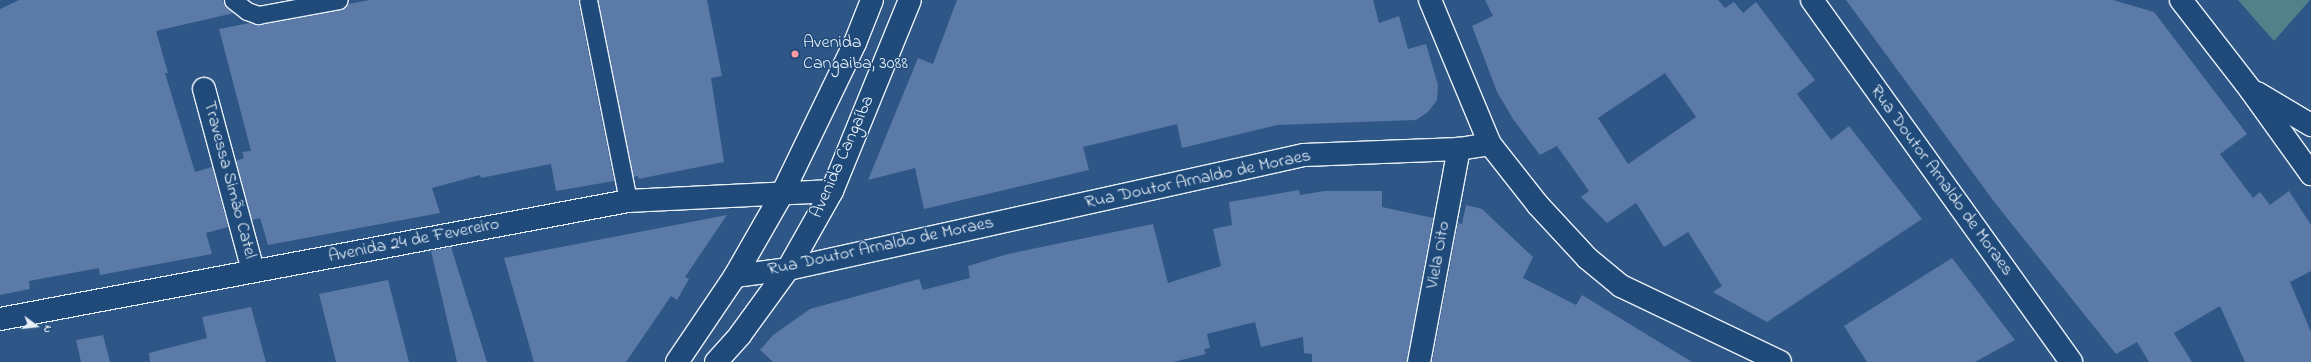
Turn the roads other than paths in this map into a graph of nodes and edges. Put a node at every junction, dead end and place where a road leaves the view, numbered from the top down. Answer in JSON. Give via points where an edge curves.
{"nodes":[{"id":1,"x":233,"y":0,"type":"edge"},
{"id":2,"x":339,"y":0,"type":"edge"},
{"id":3,"x":588,"y":0,"type":"edge"},
{"id":4,"x":872,"y":0,"type":"edge"},
{"id":5,"x":910,"y":0,"type":"edge"},
{"id":6,"x":1430,"y":0,"type":"edge"},
{"id":7,"x":1812,"y":0,"type":"edge"},
{"id":8,"x":2181,"y":0,"type":"edge"},
{"id":9,"x":2250,"y":88,"type":"junction"},
{"id":10,"x":204,"y":89,"type":"dead end"},
{"id":11,"x":2311,"y":125,"type":"edge"},
{"id":12,"x":1490,"y":144,"type":"junction"},
{"id":13,"x":1459,"y":149,"type":"junction"},
{"id":14,"x":2311,"y":174,"type":"edge"},
{"id":15,"x":832,"y":191,"type":"junction"},
{"id":16,"x":782,"y":194,"type":"junction"},
{"id":17,"x":628,"y":201,"type":"junction"},
{"id":18,"x":788,"y":269,"type":"junction"},
{"id":19,"x":253,"y":271,"type":"junction"},
{"id":20,"x":736,"y":276,"type":"junction"},
{"id":21,"x":0,"y":319,"type":"edge"},
{"id":22,"x":677,"y":362,"type":"edge"},
{"id":23,"x":716,"y":362,"type":"edge"},
{"id":24,"x":1419,"y":362,"type":"edge"},
{"id":25,"x":1780,"y":362,"type":"edge"},
{"id":26,"x":2071,"y":362,"type":"edge"}],
"edges":[{"from":1,"to":2,"type":"lane","via":[[247,12],[258,14]]},
{"from":3,"to":17,"type":"lane"},
{"from":4,"to":16,"type":"street","name":"Avenida Cangaíba","via":[[855,43]]},
{"from":5,"to":15,"type":"street","name":"Avenida Cangaíba"},
{"from":6,"to":12,"type":"street"},
{"from":7,"to":26,"type":"street","name":"Rua Doutor Arnaldo de Moraes"},
{"from":8,"to":9,"type":"street"},
{"from":9,"to":11,"type":"street"},
{"from":9,"to":14,"type":"street"},
{"from":10,"to":19,"type":"street","name":"Travessa Simão Catel"},
{"from":12,"to":13,"type":"street","name":"Rua Doutor Arnaldo de Moraes"},
{"from":12,"to":25,"type":"street","via":[[1538,204],[1587,258],[1621,286]]},
{"from":13,"to":18,"type":"street","name":"Rua Doutor Arnaldo de Moraes","via":[[1304,155]]},
{"from":13,"to":24,"type":"street","name":"Viela Oito"},
{"from":15,"to":16,"type":"street","name":"Avenida 24 de Fevereiro"},
{"from":15,"to":18,"type":"street","name":"Avenida Cangaíba"},
{"from":16,"to":17,"type":"street","name":"Avenida 24 de Fevereiro"},
{"from":16,"to":20,"type":"street","name":"Avenida Cangaíba"},
{"from":17,"to":19,"type":"street","name":"Avenida 24 de Fevereiro"},
{"from":18,"to":20,"type":"street","name":"Rua Doutor Arnaldo de Moraes"},
{"from":18,"to":23,"type":"street","name":"Avenida Cangaíba","via":[[740,335]]},
{"from":19,"to":21,"type":"street","name":"Avenida 24 de Fevereiro"},
{"from":20,"to":22,"type":"street","name":"Avenida Cangaíba"}]}
